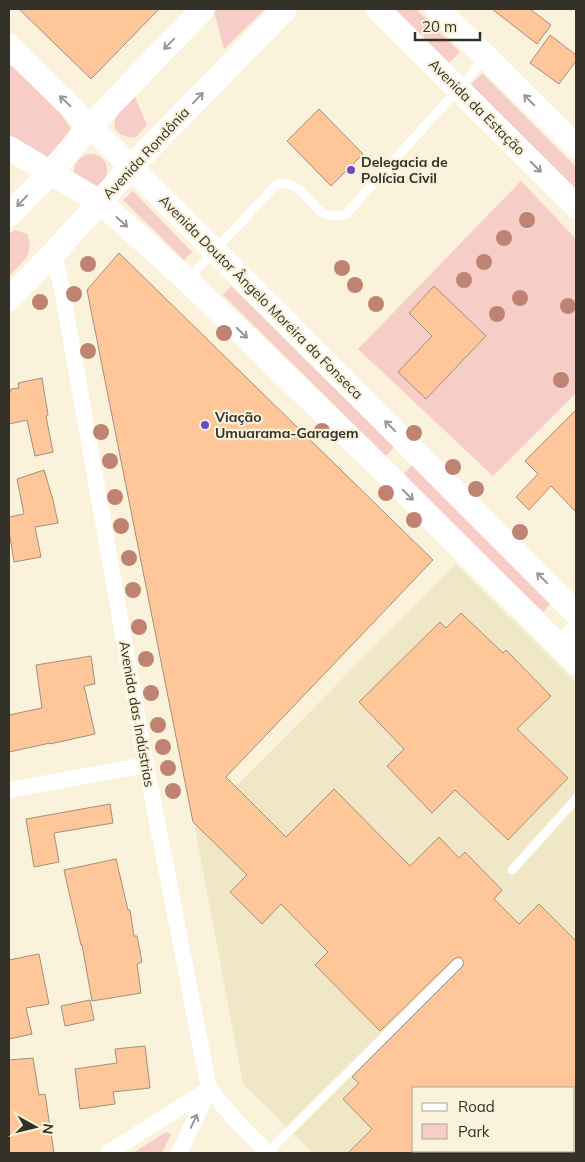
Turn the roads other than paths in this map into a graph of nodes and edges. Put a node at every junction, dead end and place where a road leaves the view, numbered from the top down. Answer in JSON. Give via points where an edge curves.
{"nodes":[{"id":1,"x":203,"y":9,"type":"edge"},
{"id":2,"x":285,"y":9,"type":"edge"},
{"id":3,"x":378,"y":9,"type":"edge"},
{"id":4,"x":437,"y":9,"type":"edge"},
{"id":5,"x":9,"y":46,"type":"edge"},
{"id":6,"x":487,"y":58,"type":"junction"},
{"id":7,"x":459,"y":89,"type":"junction"},
{"id":8,"x":90,"y":126,"type":"junction"},
{"id":9,"x":576,"y":146,"type":"edge"},
{"id":10,"x":9,"y":148,"type":"edge"},
{"id":11,"x":132,"y":167,"type":"junction"},
{"id":12,"x":50,"y":173,"type":"junction"},
{"id":13,"x":100,"y":202,"type":"junction"},
{"id":14,"x":576,"y":206,"type":"edge"},
{"id":15,"x":9,"y":215,"type":"edge"},
{"id":16,"x":214,"y":250,"type":"junction"},
{"id":17,"x":54,"y":253,"type":"junction"},
{"id":18,"x":187,"y":280,"type":"junction"},
{"id":19,"x":9,"y":299,"type":"edge"},
{"id":20,"x":412,"y":448,"type":"junction"},
{"id":21,"x":387,"y":474,"type":"junction"},
{"id":22,"x":576,"y":613,"type":"edge"},
{"id":23,"x":571,"y":647,"type":"edge"},
{"id":24,"x":146,"y":765,"type":"junction"},
{"id":25,"x":9,"y":790,"type":"edge"},
{"id":26,"x":576,"y":799,"type":"edge"},
{"id":27,"x":512,"y":870,"type":"dead end"},
{"id":28,"x":458,"y":963,"type":"dead end"},
{"id":29,"x":209,"y":1089,"type":"junction"},
{"id":30,"x":108,"y":1153,"type":"edge"},
{"id":31,"x":179,"y":1153,"type":"edge"},
{"id":32,"x":268,"y":1153,"type":"edge"}],
"edges":[{"from":1,"to":8,"type":"street","one_way":true},
{"from":11,"to":2,"type":"street","name":"Avenida Rondônia","one_way":true},
{"from":3,"to":7,"type":"street","name":"Avenida da Estação"},
{"from":4,"to":6,"type":"street"},
{"from":8,"to":5,"type":"street","name":"Avenida Doutor Ângelo Moreira da Fonseca","one_way":true},
{"from":6,"to":7,"type":"lane"},
{"from":9,"to":6,"type":"street","one_way":true},
{"from":7,"to":14,"type":"street","name":"Avenida da Estação","one_way":true},
{"from":7,"to":16,"type":"lane","via":[[346,214],[336,217],[324,215],[295,185],[277,184]]},
{"from":8,"to":11,"type":"street","name":"Avenida Doutor Ângelo Moreira da Fonseca"},
{"from":8,"to":12,"type":"street"},
{"from":10,"to":12,"type":"street"},
{"from":11,"to":13,"type":"street","name":"Avenida Rondônia"},
{"from":11,"to":16,"type":"street","name":"Avenida Doutor Ângelo Moreira da Fonseca"},
{"from":12,"to":13,"type":"street"},
{"from":12,"to":15,"type":"street","one_way":true},
{"from":13,"to":17,"type":"street","name":"Avenida Rondônia"},
{"from":13,"to":18,"type":"street","one_way":true},
{"from":16,"to":18,"type":"lane"},
{"from":20,"to":16,"type":"street","name":"Avenida Doutor Ângelo Moreira da Fonseca","one_way":true},
{"from":17,"to":19,"type":"street","name":"Avenida Rondônia"},
{"from":17,"to":24,"type":"street","name":"Avenida das Indústrias"},
{"from":18,"to":21,"type":"street","one_way":true},
{"from":20,"to":21,"type":"street"},
{"from":22,"to":20,"type":"street","name":"Avenida Doutor Ângelo Moreira da Fonseca","one_way":true},
{"from":21,"to":23,"type":"street","one_way":true},
{"from":24,"to":25,"type":"street"},
{"from":24,"to":29,"type":"street","name":"Avenida das Indústrias"},
{"from":26,"to":27,"type":"lane"},
{"from":28,"to":32,"type":"lane"},
{"from":29,"to":30,"type":"street"},
{"from":31,"to":29,"type":"street","one_way":true},
{"from":29,"to":32,"type":"street","name":"Avenida das Indústrias"}]}
